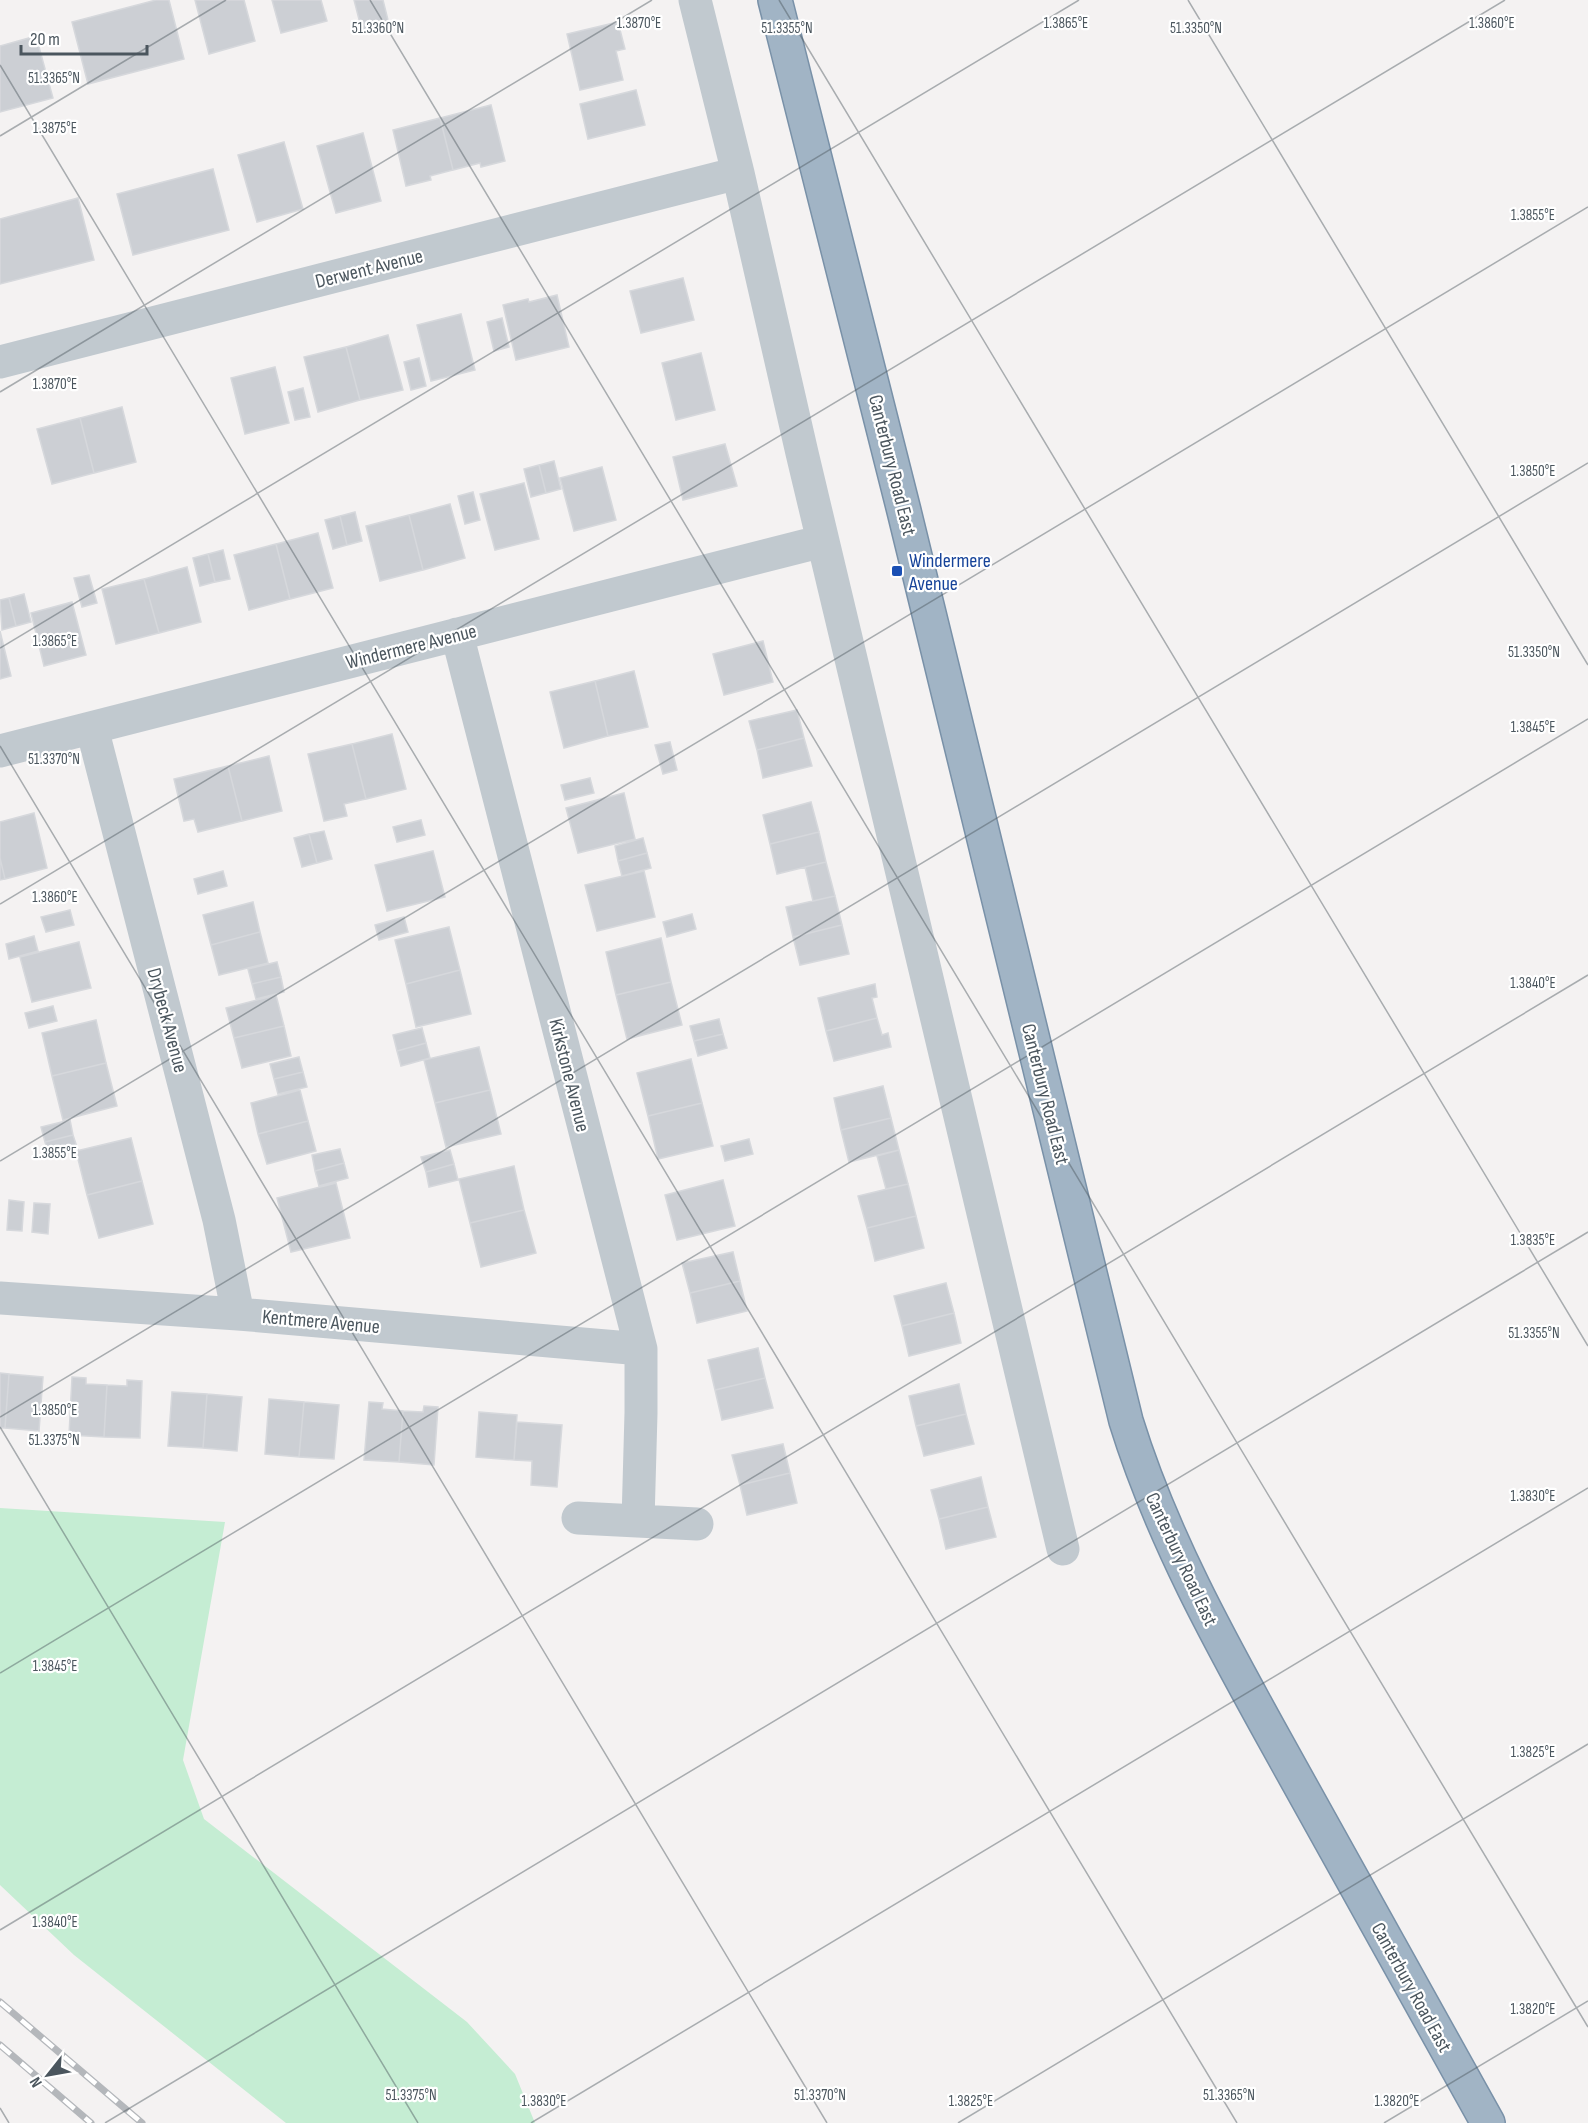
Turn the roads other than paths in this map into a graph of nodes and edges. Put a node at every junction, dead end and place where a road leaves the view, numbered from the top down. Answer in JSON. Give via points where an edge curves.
{"nodes":[{"id":1,"x":695,"y":0,"type":"edge"},
{"id":2,"x":775,"y":0,"type":"edge"},
{"id":3,"x":738,"y":173,"type":"junction"},
{"id":4,"x":0,"y":362,"type":"edge"},
{"id":5,"x":823,"y":541,"type":"junction"},
{"id":6,"x":458,"y":634,"type":"junction"},
{"id":7,"x":92,"y":728,"type":"junction"},
{"id":8,"x":0,"y":751,"type":"edge"},
{"id":9,"x":0,"y":1298,"type":"edge"},
{"id":10,"x":238,"y":1314,"type":"junction"},
{"id":11,"x":641,"y":1349,"type":"junction"},
{"id":12,"x":578,"y":1518,"type":"dead end"},
{"id":13,"x":638,"y":1521,"type":"junction"},
{"id":14,"x":697,"y":1524,"type":"dead end"},
{"id":15,"x":1063,"y":1549,"type":"dead end"},
{"id":16,"x":1488,"y":2123,"type":"edge"}],
"edges":[{"from":1,"to":3,"type":"street"},
{"from":2,"to":16,"type":"highway","name":"Canterbury Road East","via":[[1141,1469],[1175,1549],[1237,1672]]},
{"from":3,"to":4,"type":"street","name":"Derwent Avenue"},
{"from":3,"to":5,"type":"street"},
{"from":5,"to":6,"type":"street","name":"Windermere Avenue"},
{"from":5,"to":15,"type":"street"},
{"from":6,"to":7,"type":"street","name":"Windermere Avenue"},
{"from":6,"to":11,"type":"street","name":"Kirkstone Avenue"},
{"from":7,"to":8,"type":"street","name":"Windermere Avenue"},
{"from":7,"to":10,"type":"street","name":"Drybeck Avenue","via":[[219,1220]]},
{"from":9,"to":10,"type":"street","name":"Kentmere Avenue"},
{"from":10,"to":11,"type":"street","name":"Kentmere Avenue"},
{"from":11,"to":13,"type":"street","name":"Kirkstone Avenue"},
{"from":12,"to":13,"type":"street"},
{"from":13,"to":14,"type":"street"}]}
